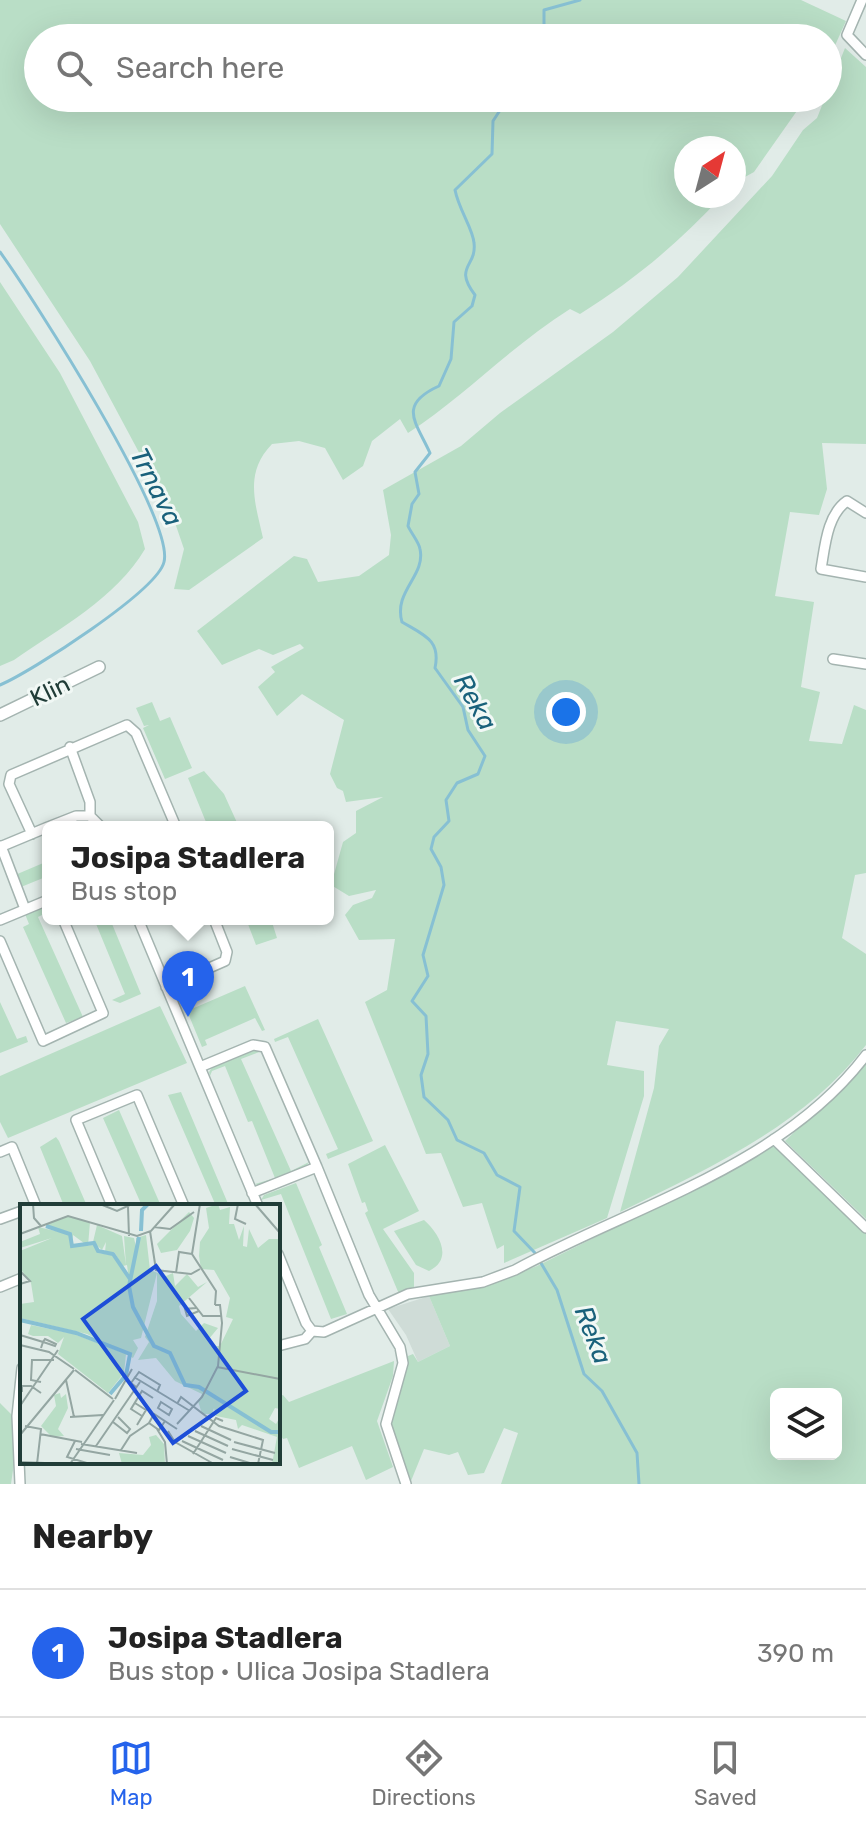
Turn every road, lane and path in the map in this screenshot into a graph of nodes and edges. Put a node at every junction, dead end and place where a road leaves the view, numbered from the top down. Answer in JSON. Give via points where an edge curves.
{"nodes":[{"id":1,"x":862,"y":0,"type":"edge"},
{"id":2,"x":866,"y":55,"type":"edge"},
{"id":3,"x":866,"y":513,"type":"edge"},
{"id":4,"x":866,"y":577,"type":"edge"},
{"id":5,"x":833,"y":659,"type":"dead end"},
{"id":6,"x":866,"y":664,"type":"edge"},
{"id":7,"x":99,"y":667,"type":"dead end"},
{"id":8,"x":0,"y":715,"type":"edge"},
{"id":9,"x":70,"y":747,"type":"junction"},
{"id":10,"x":90,"y":816,"type":"junction"},
{"id":11,"x":63,"y":821,"type":"edge"},
{"id":12,"x":95,"y":821,"type":"edge"},
{"id":13,"x":173,"y":821,"type":"edge"},
{"id":14,"x":42,"y":830,"type":"edge"},
{"id":15,"x":32,"y":834,"type":"junction"},
{"id":16,"x":0,"y":847,"type":"edge"},
{"id":17,"x":42,"y":902,"type":"edge"},
{"id":18,"x":25,"y":909,"type":"junction"},
{"id":19,"x":0,"y":920,"type":"edge"},
{"id":20,"x":66,"y":925,"type":"edge"},
{"id":21,"x":140,"y":925,"type":"edge"},
{"id":22,"x":216,"y":925,"type":"edge"},
{"id":23,"x":0,"y":941,"type":"edge"},
{"id":24,"x":166,"y":987,"type":"junction"},
{"id":25,"x":866,"y":1055,"type":"edge"},
{"id":26,"x":200,"y":1067,"type":"junction"},
{"id":27,"x":774,"y":1139,"type":"junction"},
{"id":28,"x":0,"y":1152,"type":"edge"},
{"id":29,"x":317,"y":1167,"type":"junction"},
{"id":30,"x":252,"y":1193,"type":"junction"},
{"id":31,"x":35,"y":1204,"type":"edge"},
{"id":32,"x":111,"y":1204,"type":"edge"},
{"id":33,"x":183,"y":1204,"type":"edge"},
{"id":34,"x":257,"y":1204,"type":"edge"},
{"id":35,"x":20,"y":1212,"type":"edge"},
{"id":36,"x":0,"y":1219,"type":"edge"},
{"id":37,"x":866,"y":1228,"type":"edge"},
{"id":38,"x":280,"y":1259,"type":"edge"},
{"id":39,"x":20,"y":1279,"type":"edge"},
{"id":40,"x":0,"y":1287,"type":"edge"},
{"id":41,"x":376,"y":1308,"type":"junction"},
{"id":42,"x":312,"y":1331,"type":"junction"},
{"id":43,"x":280,"y":1345,"type":"edge"},
{"id":44,"x":20,"y":1387,"type":"edge"},
{"id":45,"x":20,"y":1484,"type":"edge"},
{"id":46,"x":406,"y":1484,"type":"edge"}],
"edges":[{"from":1,"to":2,"type":"street","via":[[847,35]]},
{"from":3,"to":4,"type":"street","via":[[847,501],[840,506],[829,528],[821,569]]},
{"from":5,"to":6,"type":"street"},
{"from":7,"to":8,"type":"street","name":"Klin"},
{"from":9,"to":10,"type":"street"},
{"from":9,"to":13,"type":"street","via":[[130,726]]},
{"from":9,"to":15,"type":"street","via":[[15,771],[9,779]]},
{"from":10,"to":11,"type":"street"},
{"from":10,"to":12,"type":"street"},
{"from":14,"to":15,"type":"street"},
{"from":15,"to":16,"type":"street"},
{"from":16,"to":18,"type":"street"},
{"from":17,"to":18,"type":"street"},
{"from":18,"to":19,"type":"street"},
{"from":20,"to":23,"type":"street","via":[[103,1013],[43,1041]]},
{"from":21,"to":24,"type":"street"},
{"from":22,"to":24,"type":"street","via":[[227,952],[225,961]]},
{"from":24,"to":26,"type":"street"},
{"from":25,"to":27,"type":"street","via":[[825,1099]]},
{"from":26,"to":29,"type":"street","via":[[253,1045],[265,1047]]},
{"from":26,"to":30,"type":"street"},
{"from":27,"to":37,"type":"street"},
{"from":27,"to":41,"type":"street","via":[[483,1282],[424,1290]]},
{"from":28,"to":31,"type":"street","via":[[12,1147]]},
{"from":29,"to":30,"type":"street"},
{"from":29,"to":41,"type":"street"},
{"from":30,"to":34,"type":"street"},
{"from":32,"to":33,"type":"street","via":[[76,1120],[137,1095]]},
{"from":35,"to":36,"type":"street"},
{"from":38,"to":42,"type":"street"},
{"from":39,"to":40,"type":"street"},
{"from":41,"to":42,"type":"street","via":[[324,1332]]},
{"from":41,"to":46,"type":"street","via":[[403,1356],[386,1424]]},
{"from":42,"to":43,"type":"street","via":[[305,1339]]},
{"from":44,"to":45,"type":"street"}]}
